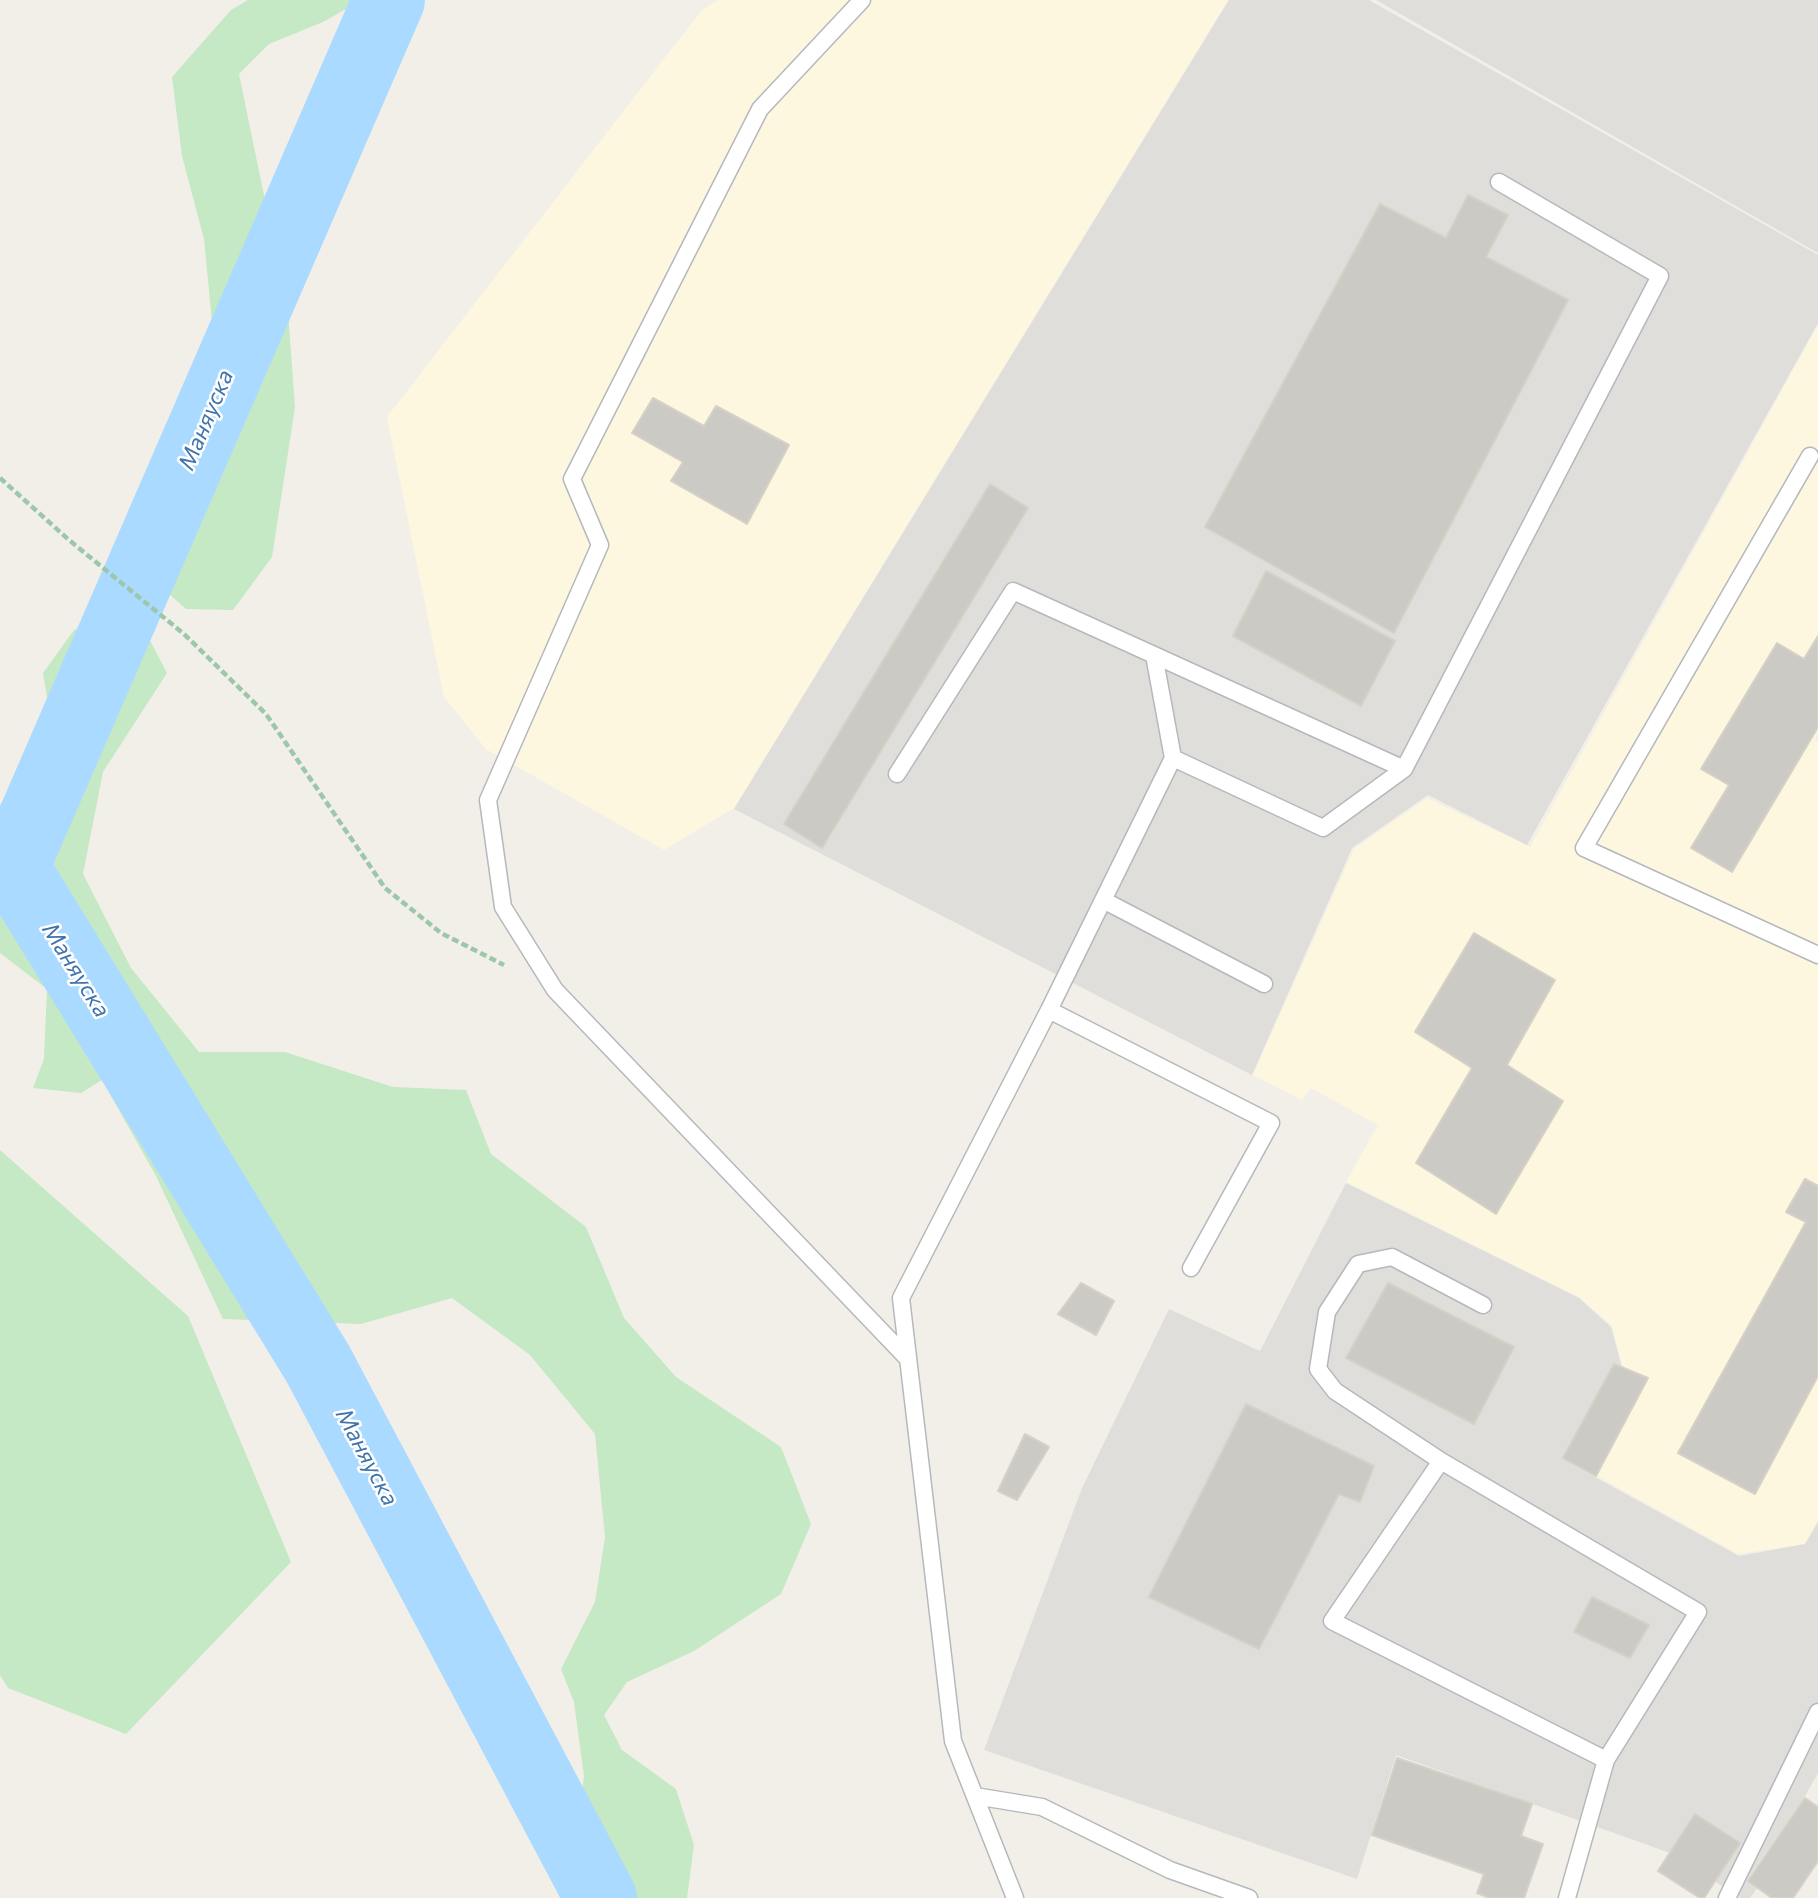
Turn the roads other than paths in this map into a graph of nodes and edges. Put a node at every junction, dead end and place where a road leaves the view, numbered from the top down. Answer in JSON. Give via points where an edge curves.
{"nodes":[{"id":1,"x":862,"y":0,"type":"edge"},
{"id":2,"x":1499,"y":182,"type":"dead end"},
{"id":3,"x":1810,"y":456,"type":"dead end"},
{"id":4,"x":1154,"y":655,"type":"junction"},
{"id":5,"x":1173,"y":758,"type":"junction"},
{"id":6,"x":1404,"y":769,"type":"junction"},
{"id":7,"x":897,"y":774,"type":"dead end"},
{"id":8,"x":1103,"y":900,"type":"junction"},
{"id":9,"x":1818,"y":955,"type":"edge"},
{"id":10,"x":1264,"y":984,"type":"dead end"},
{"id":11,"x":1049,"y":1010,"type":"junction"},
{"id":12,"x":1191,"y":1268,"type":"dead end"},
{"id":13,"x":1483,"y":1305,"type":"dead end"},
{"id":14,"x":908,"y":1359,"type":"junction"},
{"id":15,"x":1441,"y":1461,"type":"junction"},
{"id":16,"x":1818,"y":1712,"type":"edge"},
{"id":17,"x":1606,"y":1760,"type":"junction"},
{"id":18,"x":975,"y":1797,"type":"junction"},
{"id":19,"x":1014,"y":1898,"type":"edge"},
{"id":20,"x":1249,"y":1898,"type":"edge"},
{"id":21,"x":1567,"y":1898,"type":"edge"},
{"id":22,"x":1727,"y":1898,"type":"edge"}],
"edges":[{"from":1,"to":14,"type":"lane","via":[[760,109],[572,479],[600,545],[488,800],[503,907],[555,990]]},
{"from":2,"to":6,"type":"lane","via":[[1660,276]]},
{"from":3,"to":9,"type":"lane","via":[[1584,848]]},
{"from":4,"to":5,"type":"lane"},
{"from":4,"to":6,"type":"lane"},
{"from":4,"to":7,"type":"lane","via":[[1013,591]]},
{"from":5,"to":6,"type":"lane","via":[[1323,828]]},
{"from":5,"to":8,"type":"lane"},
{"from":8,"to":10,"type":"lane"},
{"from":8,"to":11,"type":"lane"},
{"from":11,"to":12,"type":"lane","via":[[1271,1123]]},
{"from":11,"to":14,"type":"lane","via":[[901,1298]]},
{"from":13,"to":15,"type":"lane","via":[[1392,1257],[1358,1264],[1327,1311],[1318,1369],[1335,1391]]},
{"from":14,"to":18,"type":"lane","via":[[953,1741]]},
{"from":15,"to":17,"type":"lane","via":[[1698,1612]]},
{"from":15,"to":17,"type":"lane","via":[[1332,1621]]},
{"from":16,"to":22,"type":"lane"},
{"from":17,"to":21,"type":"lane"},
{"from":18,"to":19,"type":"lane"},
{"from":18,"to":20,"type":"lane","via":[[1042,1807],[1170,1870]]}]}
